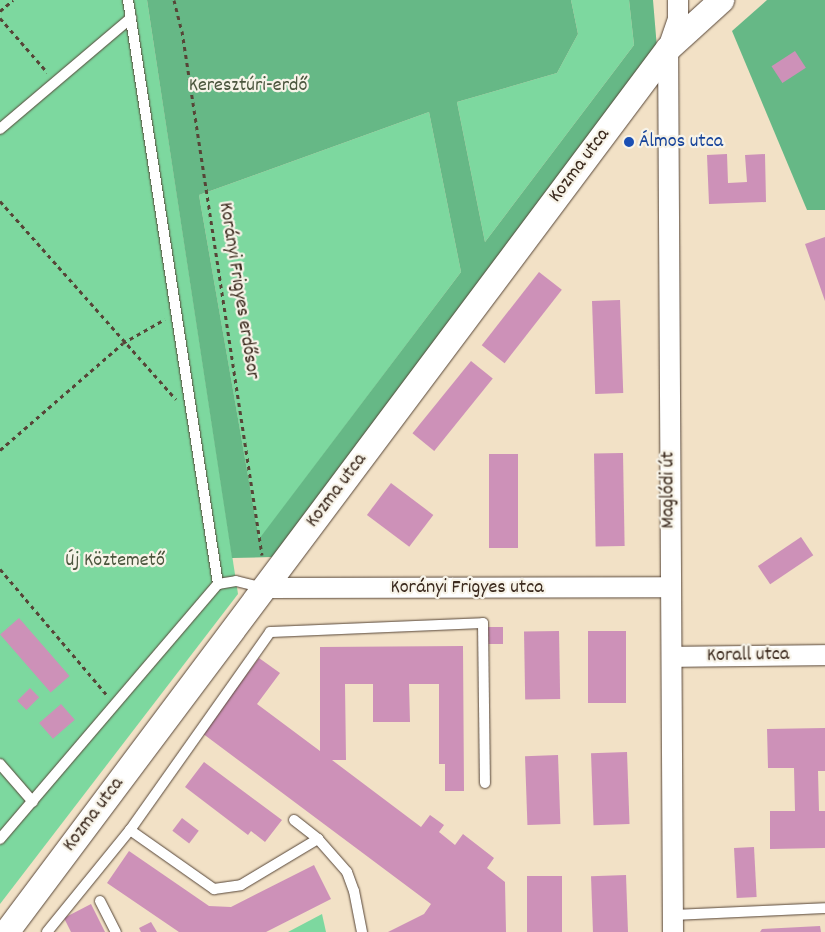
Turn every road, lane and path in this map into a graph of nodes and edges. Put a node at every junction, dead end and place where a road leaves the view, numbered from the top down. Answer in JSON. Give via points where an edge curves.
{"nodes":[{"id":1,"x":13,"y":0,"type":"edge"},
{"id":2,"x":128,"y":0,"type":"edge"},
{"id":3,"x":174,"y":0,"type":"edge"},
{"id":4,"x":678,"y":0,"type":"edge"},
{"id":5,"x":721,"y":0,"type":"edge"},
{"id":6,"x":0,"y":11,"type":"edge"},
{"id":7,"x":0,"y":18,"type":"edge"},
{"id":8,"x":131,"y":18,"type":"junction"},
{"id":9,"x":668,"y":48,"type":"junction"},
{"id":10,"x":56,"y":82,"type":"junction"},
{"id":11,"x":0,"y":129,"type":"edge"},
{"id":12,"x":0,"y":201,"type":"edge"},
{"id":13,"x":176,"y":314,"type":"junction"},
{"id":14,"x":123,"y":343,"type":"junction"},
{"id":15,"x":190,"y":405,"type":"junction"},
{"id":16,"x":0,"y":450,"type":"edge"},
{"id":17,"x":0,"y":569,"type":"edge"},
{"id":18,"x":218,"y":584,"type":"junction"},
{"id":19,"x":669,"y":587,"type":"junction"},
{"id":20,"x":264,"y":588,"type":"junction"},
{"id":21,"x":825,"y":655,"type":"edge"},
{"id":22,"x":672,"y":658,"type":"junction"},
{"id":23,"x":116,"y":706,"type":"junction"},
{"id":24,"x":0,"y":764,"type":"edge"},
{"id":25,"x":485,"y":783,"type":"dead end"},
{"id":26,"x":33,"y":802,"type":"junction"},
{"id":27,"x":294,"y":820,"type":"dead end"},
{"id":28,"x":130,"y":830,"type":"junction"},
{"id":29,"x":0,"y":839,"type":"edge"},
{"id":30,"x":318,"y":839,"type":"junction"},
{"id":31,"x":100,"y":900,"type":"dead end"},
{"id":32,"x":825,"y":908,"type":"edge"},
{"id":33,"x":673,"y":923,"type":"edge"},
{"id":34,"x":6,"y":932,"type":"edge"},
{"id":35,"x":47,"y":932,"type":"edge"},
{"id":36,"x":116,"y":932,"type":"edge"},
{"id":37,"x":362,"y":932,"type":"edge"}],
"edges":[{"from":1,"to":6,"type":"path"},
{"from":2,"to":8,"type":"lane"},
{"from":3,"to":20,"type":"path","name":"Korányi Frigyes erdősor","via":[[182,32],[235,369]]},
{"from":4,"to":9,"type":"street","via":[[678,19]]},
{"from":5,"to":9,"type":"street","name":"Kozma utca"},
{"from":7,"to":10,"type":"path"},
{"from":8,"to":10,"type":"lane"},
{"from":8,"to":13,"type":"lane"},
{"from":9,"to":19,"type":"street","name":"Maglódi út"},
{"from":9,"to":20,"type":"street","name":"Kozma utca"},
{"from":10,"to":11,"type":"lane"},
{"from":12,"to":14,"type":"path"},
{"from":13,"to":14,"type":"path"},
{"from":13,"to":15,"type":"lane"},
{"from":14,"to":15,"type":"path","via":[[177,400]]},
{"from":14,"to":16,"type":"path"},
{"from":15,"to":18,"type":"lane"},
{"from":17,"to":23,"type":"path"},
{"from":18,"to":20,"type":"lane","via":[[236,581]]},
{"from":18,"to":23,"type":"lane"},
{"from":19,"to":20,"type":"street","name":"Korányi Frigyes utca"},
{"from":19,"to":22,"type":"street","name":"Maglódi út"},
{"from":20,"to":34,"type":"street","name":"Kozma utca"},
{"from":21,"to":22,"type":"street","name":"Korall utca"},
{"from":22,"to":33,"type":"street","name":"Maglódi út"},
{"from":23,"to":26,"type":"lane"},
{"from":24,"to":26,"type":"lane"},
{"from":25,"to":28,"type":"lane","via":[[483,623],[270,632]]},
{"from":26,"to":29,"type":"lane"},
{"from":27,"to":30,"type":"lane"},
{"from":28,"to":30,"type":"lane","via":[[214,889],[241,885]]},
{"from":28,"to":35,"type":"lane"},
{"from":30,"to":37,"type":"lane","via":[[347,872]]},
{"from":31,"to":36,"type":"lane"},
{"from":32,"to":33,"type":"lane"}]}
